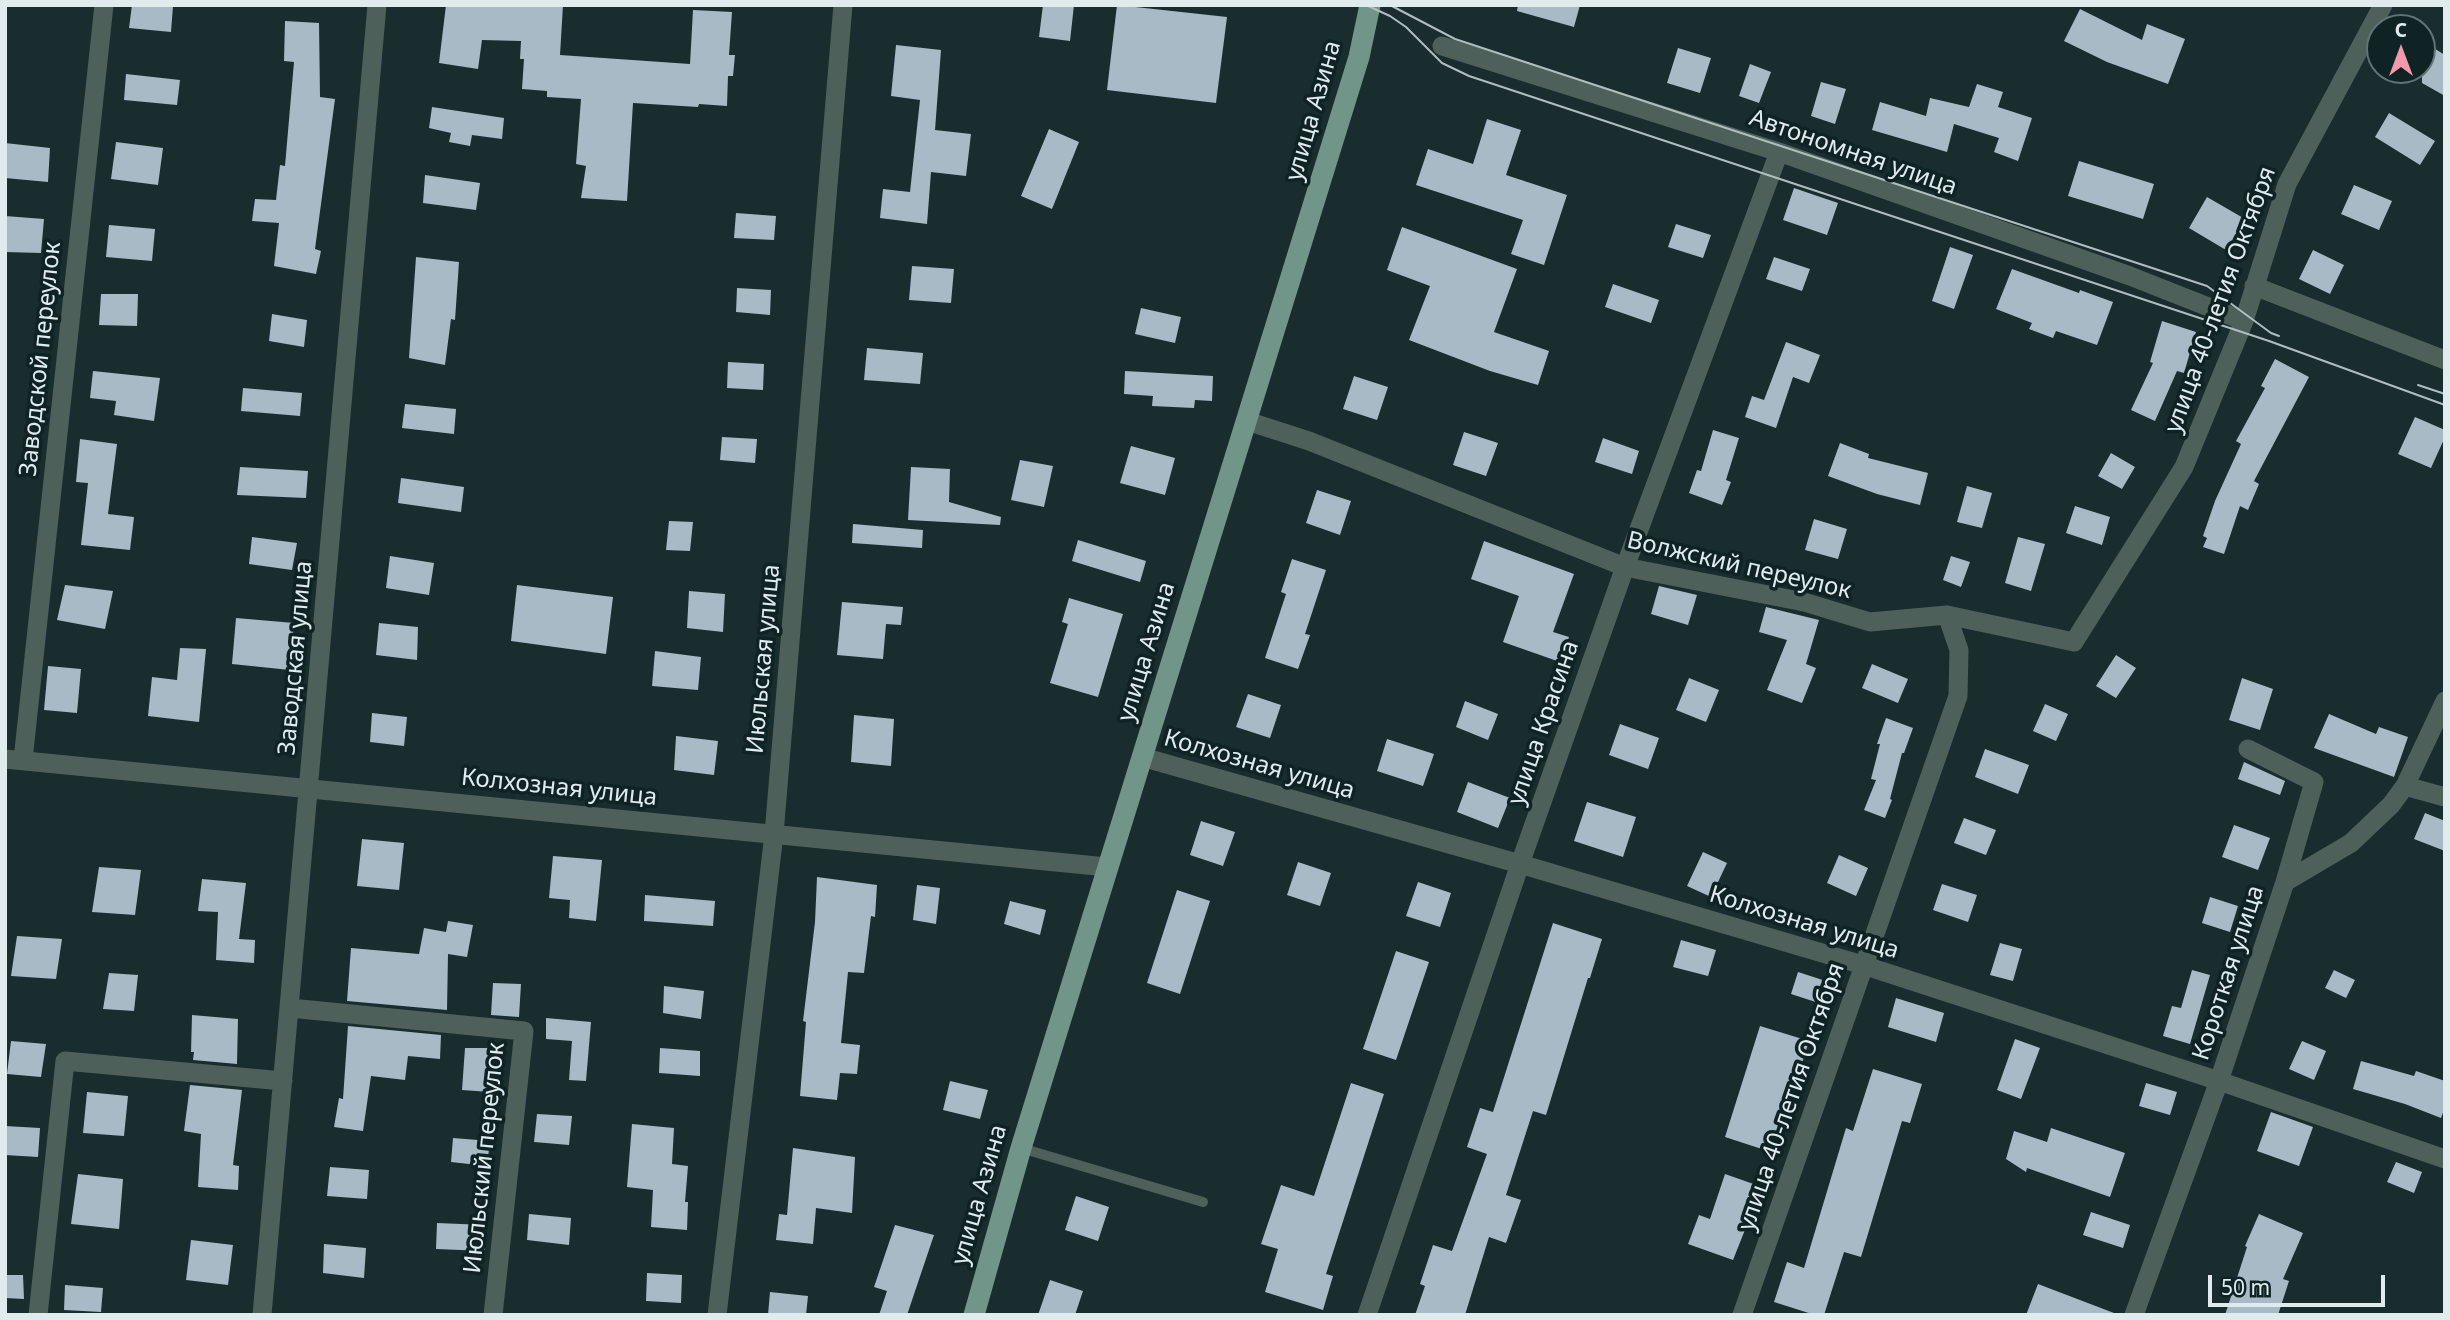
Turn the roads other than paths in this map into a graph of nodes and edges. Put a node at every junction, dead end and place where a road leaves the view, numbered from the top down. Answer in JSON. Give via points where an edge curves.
{"nodes":[{"id":1,"x":104,"y":5,"type":"edge"},
{"id":2,"x":377,"y":5,"type":"edge"},
{"id":3,"x":843,"y":5,"type":"edge"},
{"id":4,"x":1370,"y":5,"type":"edge"},
{"id":5,"x":2382,"y":5,"type":"edge"},
{"id":6,"x":1442,"y":47,"type":"dead end"},
{"id":7,"x":1779,"y":152,"type":"junction"},
{"id":8,"x":2254,"y":286,"type":"junction"},
{"id":9,"x":2244,"y":321,"type":"junction"},
{"id":10,"x":2445,"y":360,"type":"edge"},
{"id":11,"x":1247,"y":421,"type":"junction"},
{"id":12,"x":1625,"y":567,"type":"junction"},
{"id":13,"x":1947,"y":615,"type":"junction"},
{"id":14,"x":2074,"y":642,"type":"joint"},
{"id":15,"x":2445,"y":701,"type":"edge"},
{"id":16,"x":2248,"y":749,"type":"dead end"},
{"id":17,"x":1142,"y":757,"type":"junction"},
{"id":18,"x":14,"y":760,"type":"edge"},
{"id":19,"x":2405,"y":786,"type":"junction"},
{"id":20,"x":310,"y":789,"type":"junction"},
{"id":21,"x":2445,"y":797,"type":"edge"},
{"id":22,"x":774,"y":834,"type":"junction"},
{"id":23,"x":1520,"y":864,"type":"junction"},
{"id":24,"x":1107,"y":867,"type":"junction"},
{"id":25,"x":2285,"y":882,"type":"junction"},
{"id":26,"x":1863,"y":965,"type":"junction"},
{"id":27,"x":290,"y":1008,"type":"junction"},
{"id":28,"x":283,"y":1081,"type":"junction"},
{"id":29,"x":2219,"y":1081,"type":"junction"},
{"id":30,"x":1021,"y":1148,"type":"junction"},
{"id":31,"x":2445,"y":1159,"type":"edge"},
{"id":32,"x":1203,"y":1202,"type":"dead end"},
{"id":33,"x":38,"y":1315,"type":"edge"},
{"id":34,"x":262,"y":1315,"type":"edge"},
{"id":35,"x":493,"y":1315,"type":"edge"},
{"id":36,"x":717,"y":1315,"type":"edge"},
{"id":37,"x":974,"y":1315,"type":"edge"},
{"id":38,"x":1367,"y":1315,"type":"edge"},
{"id":39,"x":1742,"y":1315,"type":"edge"},
{"id":40,"x":2134,"y":1315,"type":"edge"}],
"edges":[{"from":1,"to":18,"type":"street","name":"Заводской переулок"},
{"from":2,"to":20,"type":"street","name":"Заводская улица"},
{"from":3,"to":22,"type":"street","name":"Июльская улица"},
{"from":4,"to":11,"type":"main road","name":"улица Азина","via":[[1359,57]]},
{"from":5,"to":8,"type":"street","name":"улица 40-летия Октября","via":[[2287,184]]},
{"from":6,"to":7,"type":"street","name":"Автономная улица"},
{"from":7,"to":9,"type":"street","name":"Автономная улица"},
{"from":7,"to":12,"type":"street","name":"улица Красина"},
{"from":8,"to":9,"type":"street","name":"улица 40-летия Октября"},
{"from":8,"to":10,"type":"street"},
{"from":9,"to":14,"type":"street","name":"улица 40-летия Октября","via":[[2184,467]]},
{"from":11,"to":12,"type":"street","name":"Волжский переулок"},
{"from":11,"to":17,"type":"main road","name":"улица Азина"},
{"from":12,"to":13,"type":"street","name":"Волжский переулок","via":[[1804,602],[1870,622]]},
{"from":12,"to":23,"type":"street","name":"улица Красина"},
{"from":13,"to":14,"type":"street","name":"Волжский переулок"},
{"from":13,"to":26,"type":"street","name":"улица 40-летия Октября","via":[[1959,650],[1958,696]]},
{"from":15,"to":19,"type":"street","name":"Короткая улица"},
{"from":16,"to":25,"type":"street","via":[[2314,782]]},
{"from":17,"to":23,"type":"street","name":"Колхозная улица"},
{"from":17,"to":24,"type":"main road","name":"улица Азина"},
{"from":18,"to":20,"type":"street","name":"Колхозная улица"},
{"from":19,"to":21,"type":"street"},
{"from":19,"to":25,"type":"street","name":"Короткая улица","via":[[2351,843]]},
{"from":20,"to":22,"type":"street","name":"Колхозная улица"},
{"from":20,"to":27,"type":"street","name":"Заводская улица"},
{"from":22,"to":24,"type":"street","name":"Колхозная улица"},
{"from":22,"to":36,"type":"street","name":"Июльская улица"},
{"from":23,"to":26,"type":"street","name":"Колхозная улица"},
{"from":23,"to":38,"type":"street","name":"улица Красина"},
{"from":24,"to":30,"type":"main road","name":"улица Азина"},
{"from":25,"to":29,"type":"street","name":"Короткая улица"},
{"from":26,"to":29,"type":"street","name":"Колхозная улица"},
{"from":26,"to":39,"type":"street","name":"улица 40-летия Октября"},
{"from":27,"to":28,"type":"street","name":"Заводская улица"},
{"from":27,"to":35,"type":"street","name":"Июльский переулок","via":[[524,1031]]},
{"from":28,"to":33,"type":"street","via":[[65,1061]]},
{"from":28,"to":34,"type":"street","name":"Заводская улица"},
{"from":29,"to":31,"type":"street","name":"Колхозная улица"},
{"from":29,"to":40,"type":"street","name":"Короткая улица"},
{"from":30,"to":32,"type":"lane"},
{"from":30,"to":37,"type":"main road","name":"улица Азина"}]}
